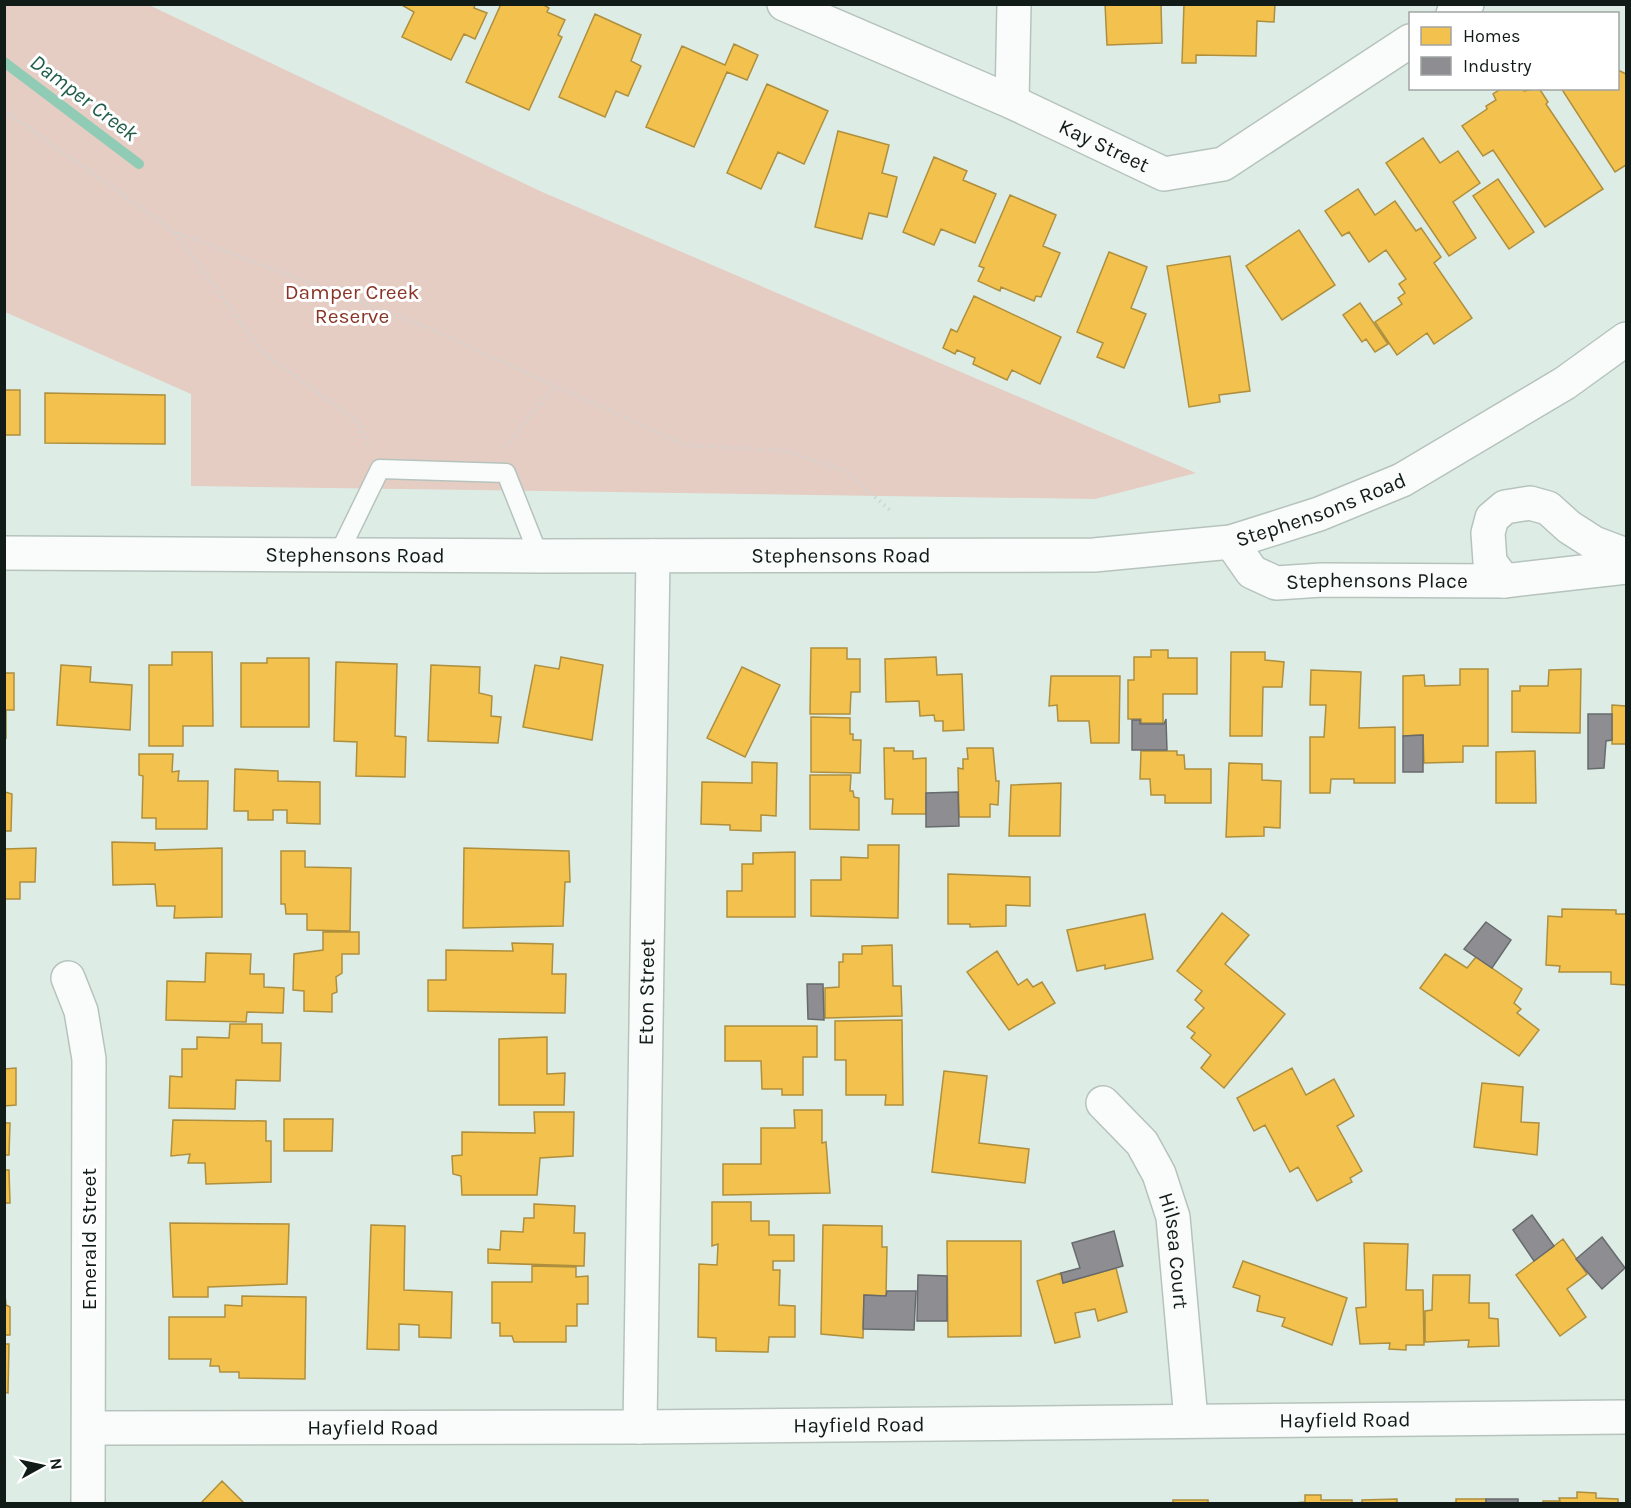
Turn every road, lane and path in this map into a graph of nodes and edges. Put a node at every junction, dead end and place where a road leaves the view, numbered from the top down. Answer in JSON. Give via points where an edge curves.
{"nodes":[{"id":1,"x":784,"y":4,"type":"edge"},
{"id":2,"x":1014,"y":4,"type":"edge"},
{"id":3,"x":1409,"y":42,"type":"edge"},
{"id":4,"x":1012,"y":102,"type":"junction"},
{"id":5,"x":4,"y":110,"type":"edge"},
{"id":6,"x":175,"y":232,"type":"junction"},
{"id":7,"x":1626,"y":339,"type":"edge"},
{"id":8,"x":554,"y":387,"type":"junction"},
{"id":9,"x":380,"y":469,"type":"junction"},
{"id":10,"x":483,"y":472,"type":"junction"},
{"id":11,"x":891,"y":511,"type":"dead end"},
{"id":12,"x":1232,"y":542,"type":"junction"},
{"id":13,"x":4,"y":553,"type":"edge"},
{"id":14,"x":338,"y":555,"type":"junction"},
{"id":15,"x":1626,"y":555,"type":"edge"},
{"id":16,"x":539,"y":556,"type":"junction"},
{"id":17,"x":653,"y":556,"type":"junction"},
{"id":18,"x":1626,"y":567,"type":"edge"},
{"id":19,"x":1504,"y":580,"type":"junction"},
{"id":20,"x":68,"y":978,"type":"dead end"},
{"id":21,"x":1103,"y":1103,"type":"dead end"},
{"id":22,"x":1626,"y":1417,"type":"edge"},
{"id":23,"x":1191,"y":1420,"type":"junction"},
{"id":24,"x":640,"y":1427,"type":"junction"},
{"id":25,"x":89,"y":1428,"type":"junction"},
{"id":26,"x":88,"y":1503,"type":"edge"}],
"edges":[{"from":1,"to":4,"type":"street","name":"Kay Street"},
{"from":2,"to":4,"type":"street"},
{"from":3,"to":4,"type":"street","name":"Kay Street","via":[[1223,164],[1164,174]]},
{"from":5,"to":6,"type":"path"},
{"from":6,"to":8,"type":"path","via":[[424,326]]},
{"from":6,"to":9,"type":"path","via":[[262,351],[359,423]]},
{"from":7,"to":12,"type":"street","name":"Stephensons Road","via":[[1565,383],[1402,480],[1319,514]]},
{"from":8,"to":10,"type":"path"},
{"from":8,"to":11,"type":"path","via":[[685,446],[786,452],[845,471]]},
{"from":9,"to":10,"type":"lane"},
{"from":9,"to":14,"type":"lane"},
{"from":10,"to":16,"type":"lane","via":[[506,473]]},
{"from":12,"to":17,"type":"street","name":"Stephensons Road","via":[[1094,555]]},
{"from":12,"to":19,"type":"street","name":"Stephensons Place","via":[[1252,572],[1276,583]]},
{"from":13,"to":14,"type":"street","name":"Stephensons Road"},
{"from":14,"to":16,"type":"street","name":"Stephensons Road"},
{"from":15,"to":19,"type":"street","name":"Stephensons Place","via":[[1594,543],[1548,508],[1530,503],[1505,507],[1492,518],[1488,533],[1490,562]]},
{"from":16,"to":17,"type":"street","name":"Stephensons Road"},
{"from":17,"to":24,"type":"street","name":"Eton Street"},
{"from":18,"to":19,"type":"street","name":"Stephensons Place"},
{"from":20,"to":25,"type":"street","name":"Emerald Street","via":[[81,1011],[89,1059]]},
{"from":21,"to":23,"type":"street","name":"Hilsea Court","via":[[1142,1143],[1159,1174],[1173,1217]]},
{"from":22,"to":23,"type":"street","name":"Hayfield Road"},
{"from":23,"to":24,"type":"street","name":"Hayfield Road"},
{"from":24,"to":25,"type":"street","name":"Hayfield Road"},
{"from":25,"to":26,"type":"street","name":"Emerald Street"}]}
